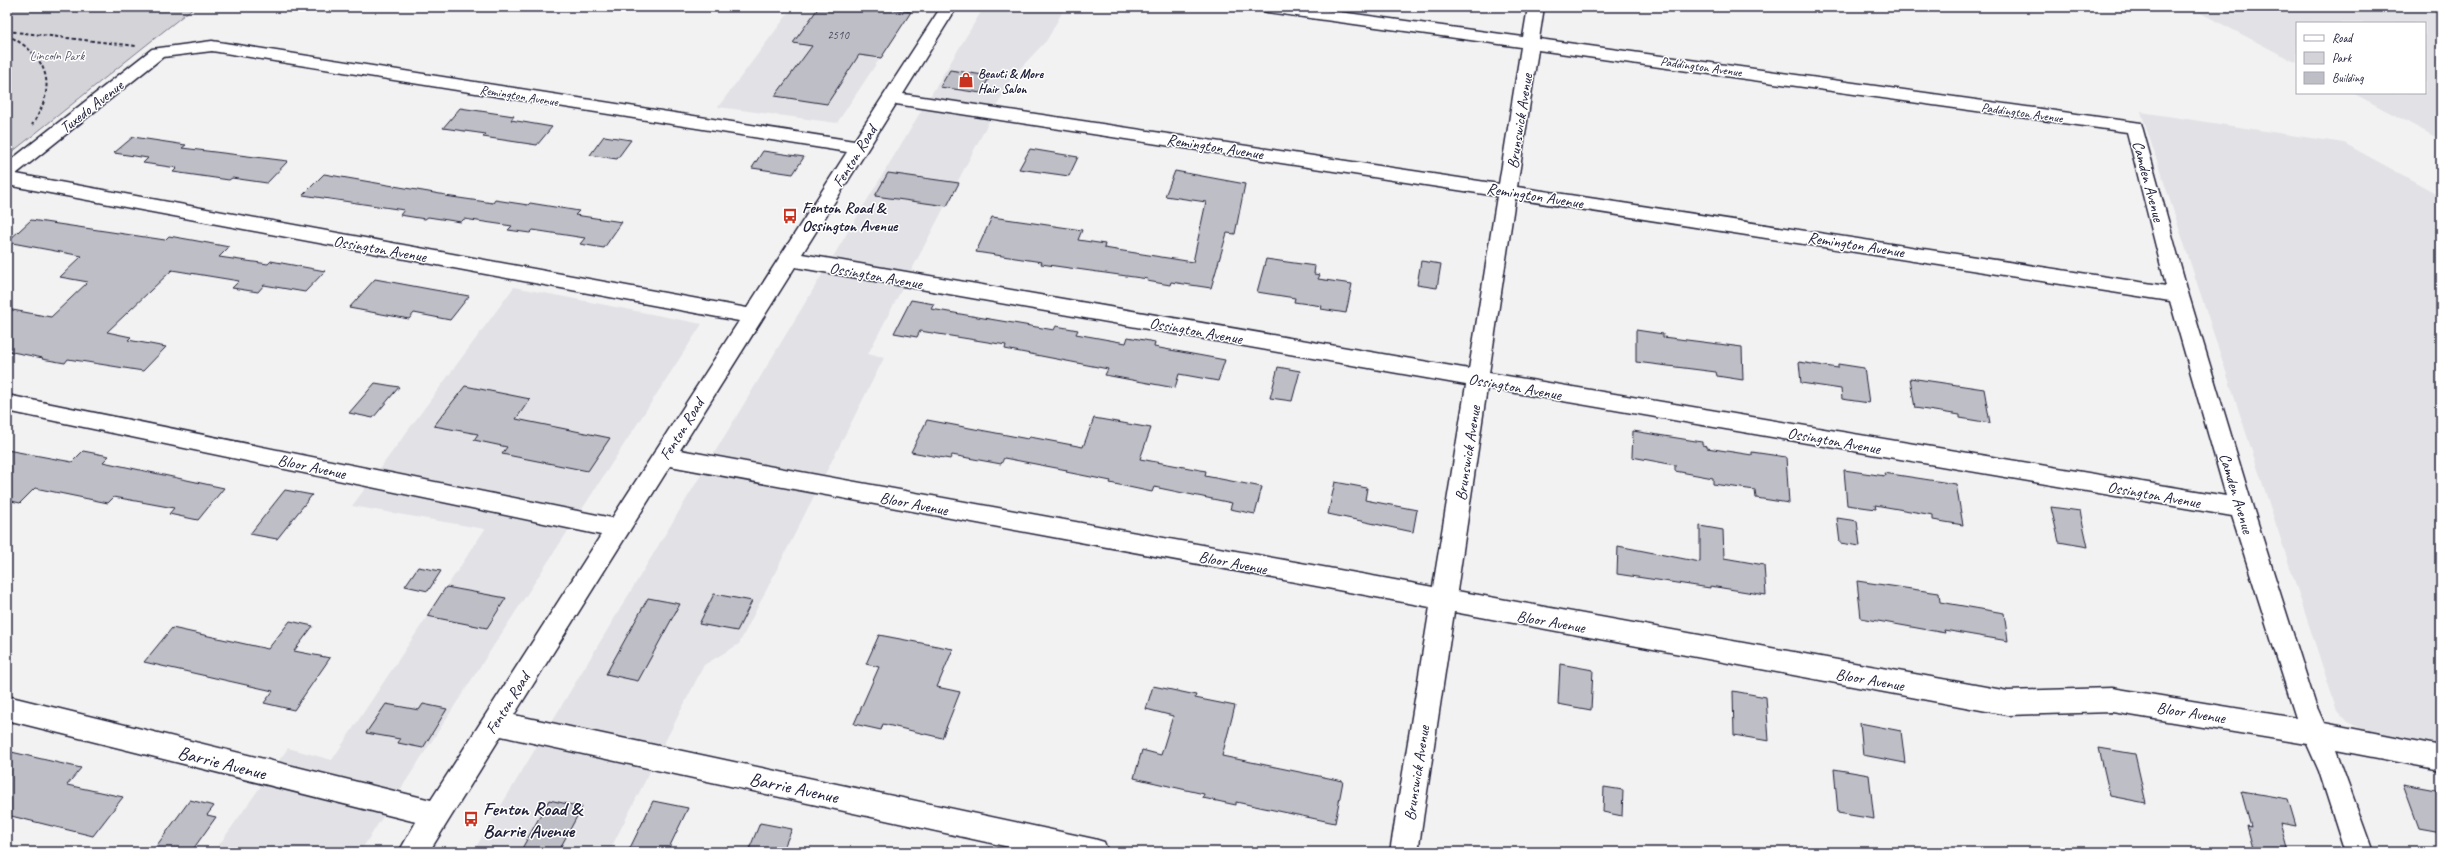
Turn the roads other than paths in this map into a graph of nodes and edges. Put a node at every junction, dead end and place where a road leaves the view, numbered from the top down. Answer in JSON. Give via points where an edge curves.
{"nodes":[{"id":1,"x":949,"y":7,"type":"edge"},
{"id":2,"x":1267,"y":7,"type":"edge"},
{"id":3,"x":1536,"y":7,"type":"edge"},
{"id":4,"x":1530,"y":42,"type":"junction"},
{"id":5,"x":178,"y":50,"type":"joint"},
{"id":6,"x":891,"y":98,"type":"junction"},
{"id":7,"x":2135,"y":128,"type":"joint"},
{"id":8,"x":860,"y":148,"type":"junction"},
{"id":9,"x":7,"y":172,"type":"edge"},
{"id":10,"x":7,"y":179,"type":"edge"},
{"id":11,"x":1508,"y":190,"type":"junction"},
{"id":12,"x":789,"y":259,"type":"junction"},
{"id":13,"x":2179,"y":296,"type":"junction"},
{"id":14,"x":753,"y":316,"type":"junction"},
{"id":15,"x":1479,"y":380,"type":"junction"},
{"id":16,"x":7,"y":403,"type":"edge"},
{"id":17,"x":664,"y":456,"type":"junction"},
{"id":18,"x":2241,"y":508,"type":"junction"},
{"id":19,"x":617,"y":529,"type":"junction"},
{"id":20,"x":1443,"y":601,"type":"junction"},
{"id":21,"x":7,"y":708,"type":"edge"},
{"id":22,"x":494,"y":722,"type":"junction"},
{"id":23,"x":2315,"y":734,"type":"junction"},
{"id":24,"x":2441,"y":758,"type":"edge"},
{"id":25,"x":437,"y":814,"type":"junction"},
{"id":26,"x":413,"y":852,"type":"edge"},
{"id":27,"x":1094,"y":852,"type":"edge"},
{"id":28,"x":1404,"y":852,"type":"edge"},
{"id":29,"x":2359,"y":852,"type":"edge"}],
"edges":[{"from":1,"to":6,"type":"street","name":"Fenton Road"},
{"from":2,"to":4,"type":"street","name":"Paddington Avenue"},
{"from":3,"to":4,"type":"street","name":"Brunswick Avenue"},
{"from":4,"to":7,"type":"street","name":"Paddington Avenue"},
{"from":4,"to":11,"type":"street","name":"Brunswick Avenue"},
{"from":5,"to":8,"type":"street","name":"Remington Avenue","via":[[212,46]]},
{"from":5,"to":9,"type":"street","name":"Tuxedo Avenue","via":[[158,53]]},
{"from":6,"to":8,"type":"street","name":"Fenton Road"},
{"from":6,"to":11,"type":"street","name":"Remington Avenue"},
{"from":7,"to":13,"type":"street","name":"Camden Avenue"},
{"from":8,"to":12,"type":"street","name":"Fenton Road"},
{"from":10,"to":14,"type":"street","name":"Ossington Avenue"},
{"from":11,"to":13,"type":"street","name":"Remington Avenue","via":[[2148,289]]},
{"from":11,"to":15,"type":"street","name":"Brunswick Avenue"},
{"from":12,"to":14,"type":"street","name":"Fenton Road"},
{"from":12,"to":15,"type":"street","name":"Ossington Avenue"},
{"from":13,"to":18,"type":"street","name":"Camden Avenue"},
{"from":14,"to":17,"type":"street","name":"Fenton Road"},
{"from":15,"to":18,"type":"street","name":"Ossington Avenue"},
{"from":15,"to":20,"type":"street","name":"Brunswick Avenue"},
{"from":16,"to":19,"type":"street","name":"Bloor Avenue"},
{"from":17,"to":19,"type":"street","name":"Fenton Road"},
{"from":17,"to":20,"type":"street","name":"Bloor Avenue"},
{"from":18,"to":23,"type":"street","name":"Camden Avenue","via":[[2302,703]]},
{"from":19,"to":22,"type":"street","name":"Fenton Road"},
{"from":20,"to":23,"type":"street","name":"Bloor Avenue","via":[[2008,703],[2112,700]]},
{"from":20,"to":28,"type":"street","name":"Brunswick Avenue"},
{"from":21,"to":25,"type":"street","name":"Barrie Avenue"},
{"from":22,"to":25,"type":"street","name":"Fenton Road"},
{"from":22,"to":27,"type":"street","name":"Barrie Avenue"},
{"from":23,"to":24,"type":"street","name":"Bloor Avenue"},
{"from":23,"to":29,"type":"street","name":"Camden Avenue","via":[[2332,771]]},
{"from":25,"to":26,"type":"street","name":"Fenton Road"}]}
